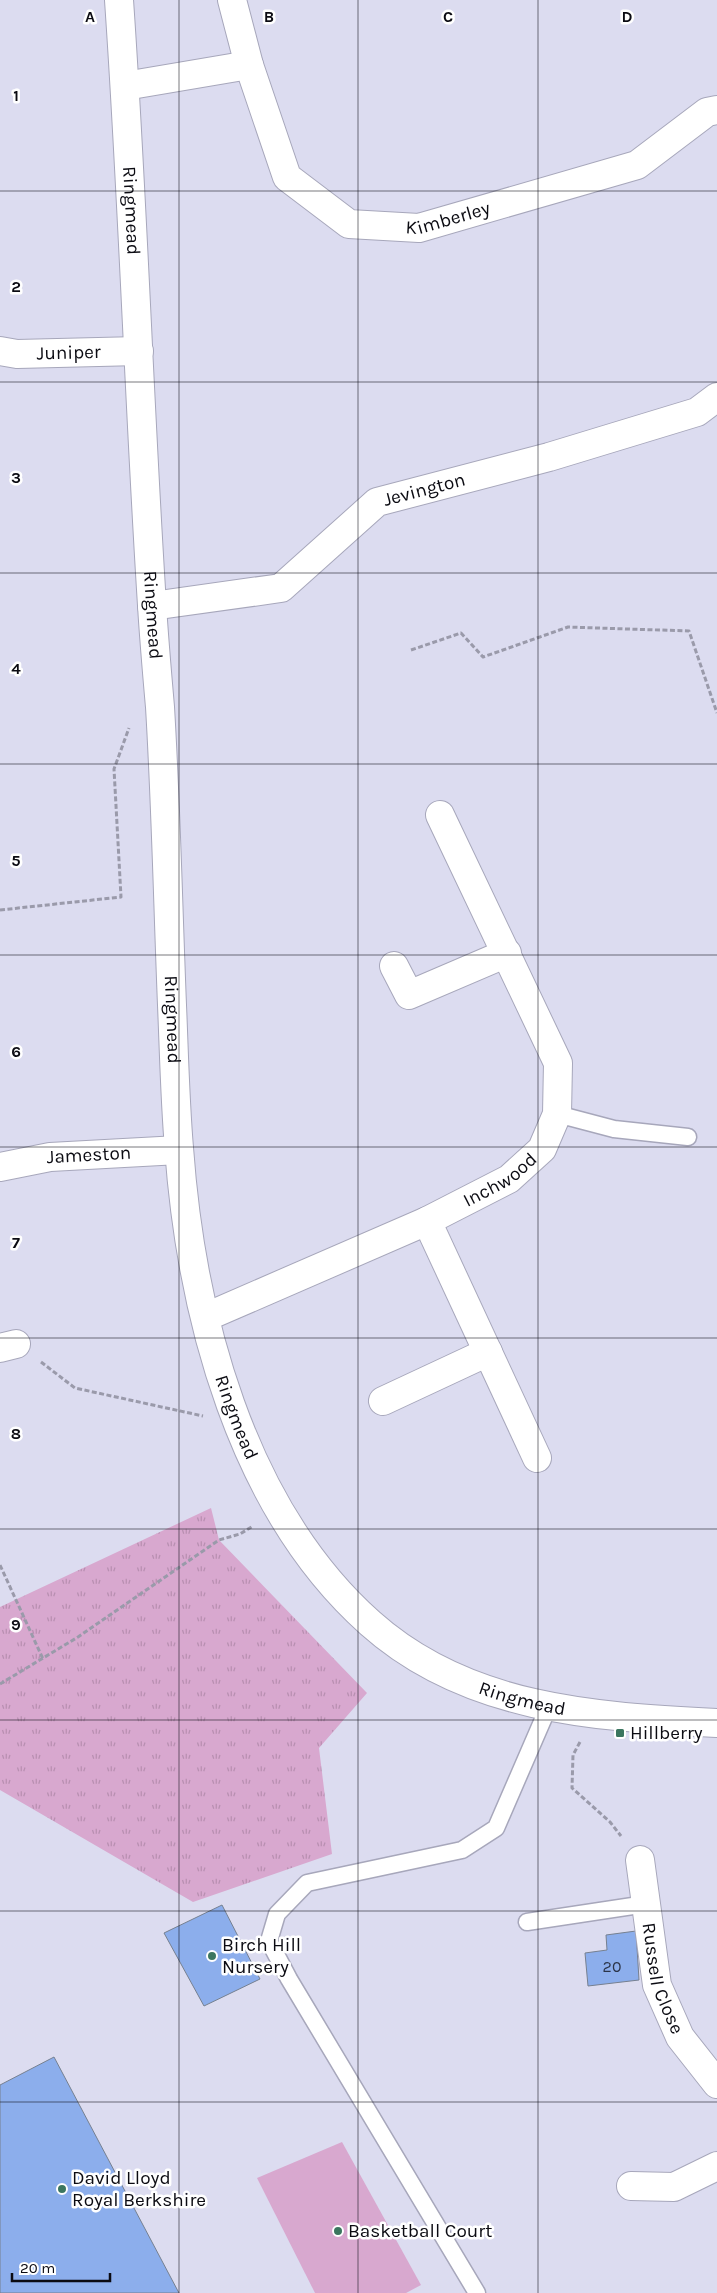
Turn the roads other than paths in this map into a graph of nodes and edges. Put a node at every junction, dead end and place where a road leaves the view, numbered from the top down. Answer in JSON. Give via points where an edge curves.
{"nodes":[{"id":1,"x":119,"y":0,"type":"edge"},
{"id":2,"x":232,"y":0,"type":"edge"},
{"id":3,"x":249,"y":66,"type":"junction"},
{"id":4,"x":125,"y":86,"type":"junction"},
{"id":5,"x":717,"y":110,"type":"edge"},
{"id":6,"x":0,"y":350,"type":"edge"},
{"id":7,"x":139,"y":351,"type":"junction"},
{"id":8,"x":717,"y":397,"type":"edge"},
{"id":9,"x":152,"y":606,"type":"junction"},
{"id":10,"x":440,"y":815,"type":"dead end"},
{"id":11,"x":507,"y":953,"type":"junction"},
{"id":12,"x":394,"y":966,"type":"dead end"},
{"id":13,"x":557,"y":1114,"type":"junction"},
{"id":14,"x":688,"y":1137,"type":"dead end"},
{"id":15,"x":179,"y":1150,"type":"junction"},
{"id":16,"x":0,"y":1167,"type":"edge"},
{"id":17,"x":427,"y":1221,"type":"junction"},
{"id":18,"x":206,"y":1317,"type":"junction"},
{"id":19,"x":488,"y":1352,"type":"junction"},
{"id":20,"x":383,"y":1401,"type":"dead end"},
{"id":21,"x":537,"y":1458,"type":"dead end"},
{"id":22,"x":548,"y":1708,"type":"junction"},
{"id":23,"x":717,"y":1724,"type":"edge"},
{"id":24,"x":640,"y":1860,"type":"road end"},
{"id":25,"x":646,"y":1904,"type":"junction"},
{"id":26,"x":527,"y":1922,"type":"dead end"},
{"id":27,"x":717,"y":2084,"type":"edge"},
{"id":28,"x":717,"y":2166,"type":"edge"},
{"id":29,"x":631,"y":2186,"type":"dead end"},
{"id":30,"x":477,"y":2293,"type":"edge"}],
"edges":[{"from":1,"to":4,"type":"street","name":"Ringmead"},
{"from":2,"to":3,"type":"street","name":"Kimberley"},
{"from":3,"to":4,"type":"street"},
{"from":3,"to":5,"type":"street","name":"Kimberley","via":[[287,177],[349,224],[419,228],[637,165],[707,112]]},
{"from":4,"to":7,"type":"street","name":"Ringmead"},
{"from":6,"to":7,"type":"street","name":"Juniper","via":[[17,354]]},
{"from":7,"to":9,"type":"street","name":"Ringmead"},
{"from":8,"to":9,"type":"street","name":"Jevington","via":[[697,412],[549,457],[377,502],[281,588]]},
{"from":9,"to":15,"type":"street","name":"Ringmead","via":[[160,708]]},
{"from":10,"to":11,"type":"street","name":"Inchwood"},
{"from":11,"to":12,"type":"street","via":[[409,995]]},
{"from":11,"to":13,"type":"street","name":"Inchwood","via":[[558,1064]]},
{"from":13,"to":14,"type":"lane","via":[[614,1129]]},
{"from":13,"to":17,"type":"street","name":"Inchwood","via":[[542,1148],[509,1179]]},
{"from":15,"to":16,"type":"street","name":"Jameston","via":[[50,1157]]},
{"from":15,"to":18,"type":"street","name":"Ringmead","via":[[191,1246]]},
{"from":17,"to":18,"type":"street","name":"Inchwood"},
{"from":17,"to":19,"type":"street"},
{"from":18,"to":22,"type":"street","name":"Ringmead","via":[[225,1390],[278,1508],[297,1538],[349,1603],[373,1626],[429,1665],[464,1682]]},
{"from":19,"to":20,"type":"street"},
{"from":19,"to":21,"type":"street"},
{"from":22,"to":23,"type":"street","name":"Ringmead"},
{"from":22,"to":30,"type":"lane","via":[[496,1828],[462,1850],[307,1883],[277,1914],[268,1941]]},
{"from":24,"to":25,"type":"street","name":"Russell Close"},
{"from":25,"to":26,"type":"lane"},
{"from":25,"to":27,"type":"street","name":"Russell Close","via":[[657,1985],[680,2037]]},
{"from":28,"to":29,"type":"street","via":[[674,2187]]}]}
